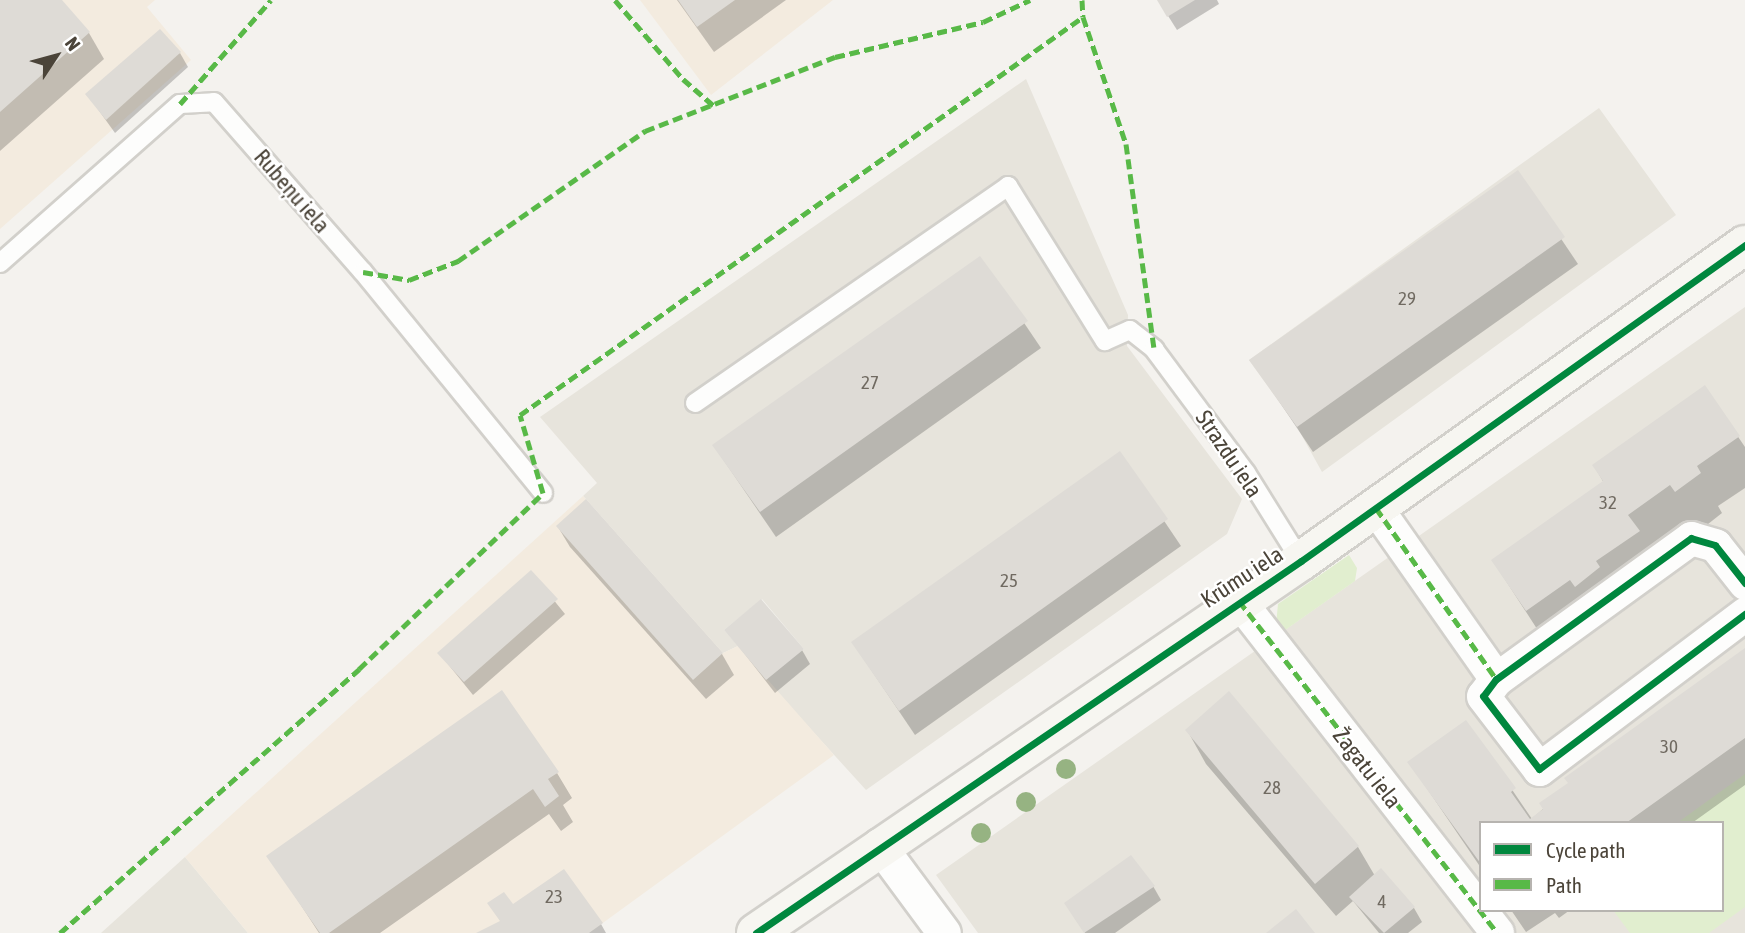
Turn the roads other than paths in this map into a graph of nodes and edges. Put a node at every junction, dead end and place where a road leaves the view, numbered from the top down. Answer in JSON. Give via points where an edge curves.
{"nodes":[{"id":1,"x":1745,"y":245,"type":"edge"},
{"id":2,"x":0,"y":264,"type":"edge"},
{"id":3,"x":695,"y":403,"type":"dead end"},
{"id":4,"x":543,"y":493,"type":"dead end"},
{"id":5,"x":1376,"y":508,"type":"junction"},
{"id":6,"x":1301,"y":561,"type":"junction"},
{"id":7,"x":1745,"y":583,"type":"edge"},
{"id":8,"x":1239,"y":601,"type":"junction"},
{"id":9,"x":1745,"y":614,"type":"edge"},
{"id":10,"x":1496,"y":679,"type":"junction"},
{"id":11,"x":879,"y":845,"type":"junction"},
{"id":12,"x":1479,"y":910,"type":"edge"},
{"id":13,"x":1481,"y":912,"type":"edge"},
{"id":14,"x":756,"y":933,"type":"edge"},
{"id":15,"x":944,"y":933,"type":"edge"},
{"id":16,"x":1497,"y":933,"type":"edge"}],
"edges":[{"from":1,"to":5,"type":"street","name":"Krūmu iela"},
{"from":2,"to":4,"type":"lane","name":"Rubeņu iela","via":[[180,104],[214,102],[362,272]]},
{"from":3,"to":6,"type":"lane","name":"Strazdu iela","via":[[1008,186],[1105,341],[1130,330],[1154,349],[1246,473]]},
{"from":5,"to":6,"type":"street","name":"Krūmu iela"},
{"from":5,"to":10,"type":"street"},
{"from":6,"to":8,"type":"street","name":"Krūmu iela"},
{"from":7,"to":10,"type":"street","via":[[1715,545],[1692,538]]},
{"from":8,"to":11,"type":"street","name":"Krūmu iela"},
{"from":8,"to":12,"type":"street","name":"Žagatu iela"},
{"from":9,"to":10,"type":"street","via":[[1539,769],[1483,696]]},
{"from":11,"to":14,"type":"street","name":"Krūmu iela"},
{"from":11,"to":15,"type":"street"},
{"from":13,"to":16,"type":"street","name":"Žagatu iela"}]}
